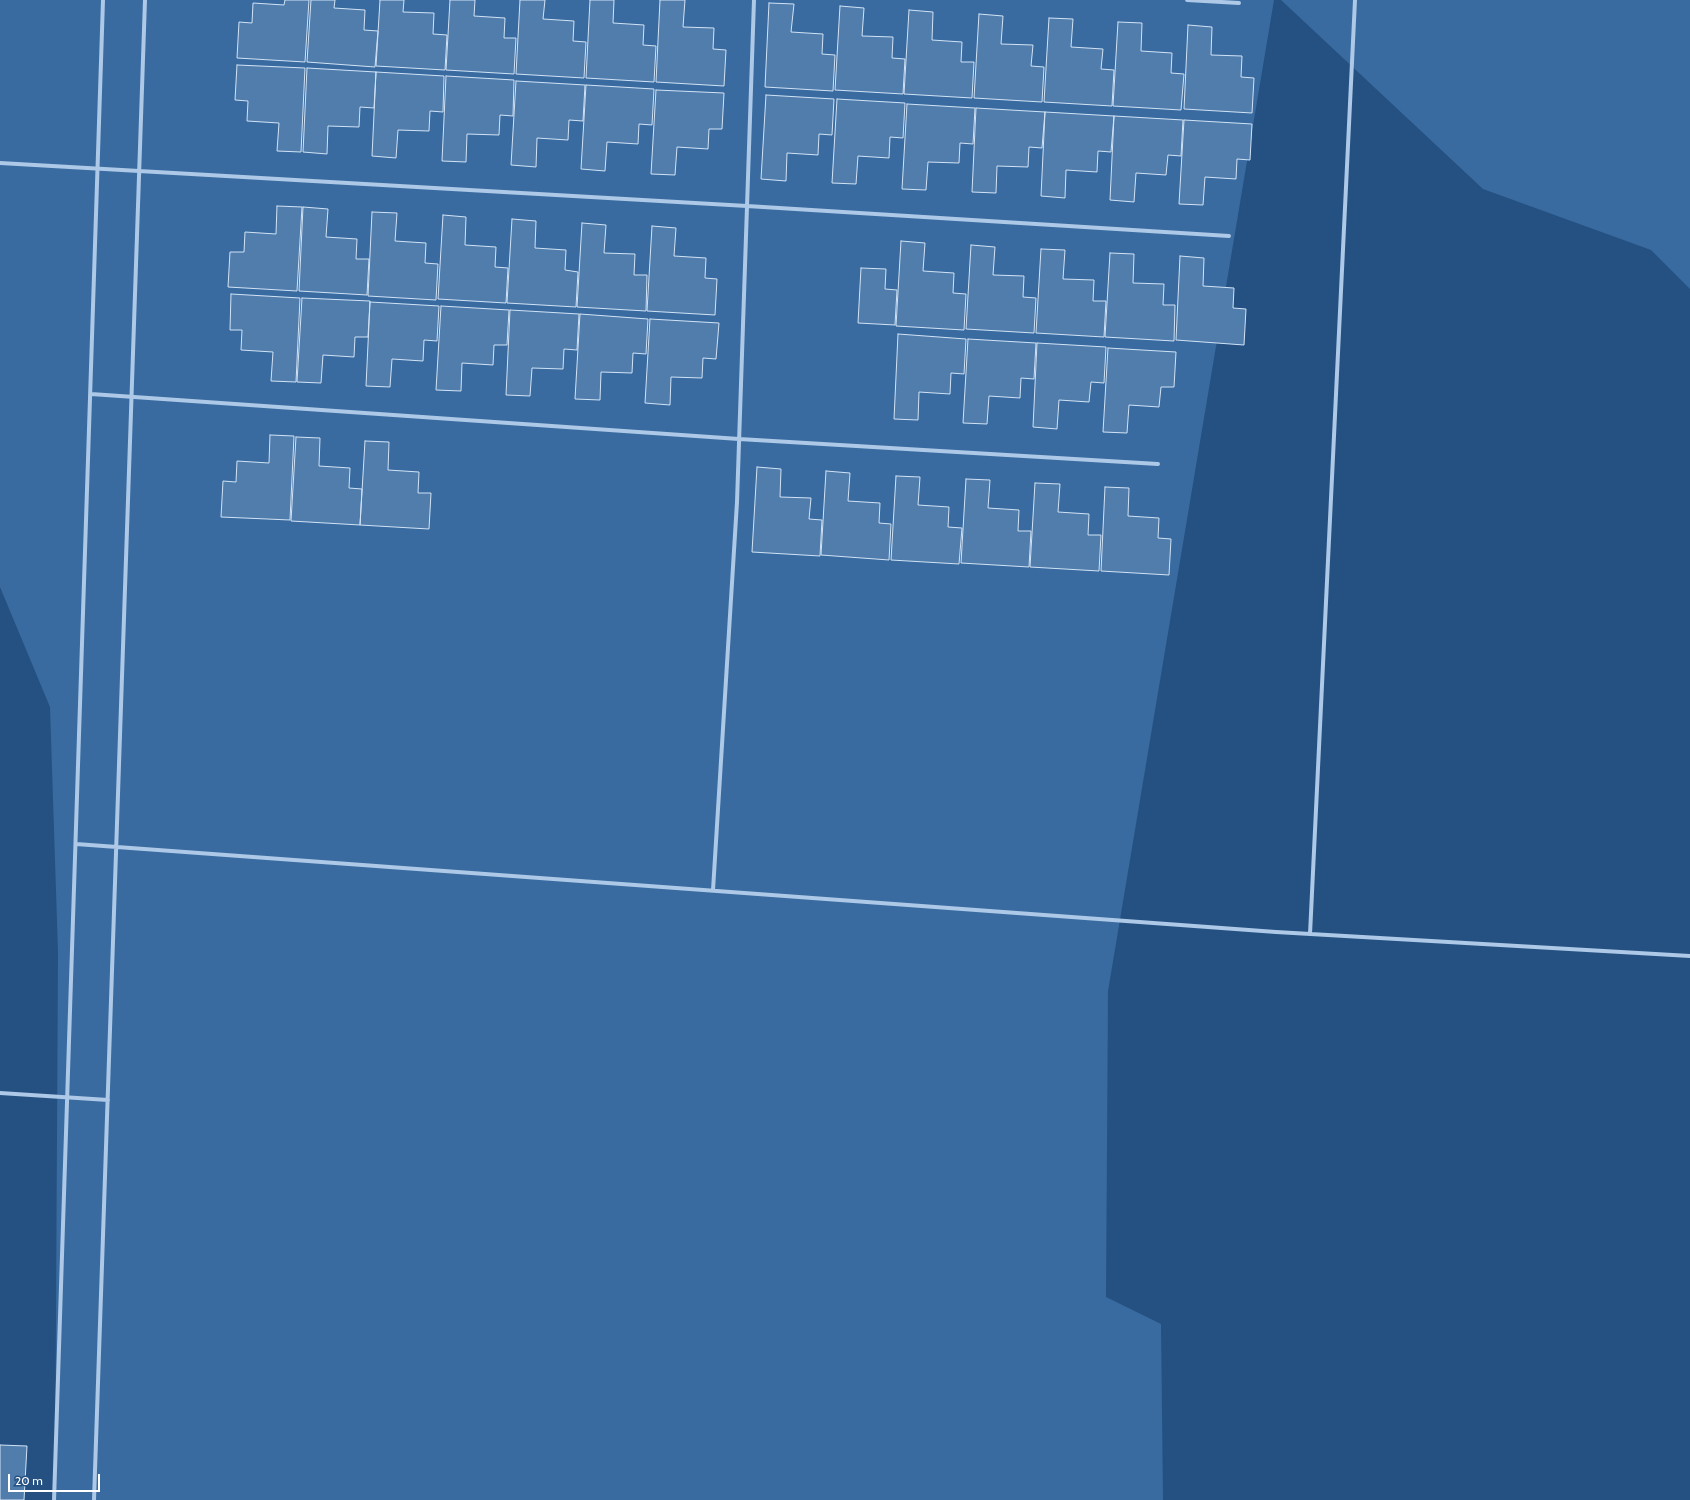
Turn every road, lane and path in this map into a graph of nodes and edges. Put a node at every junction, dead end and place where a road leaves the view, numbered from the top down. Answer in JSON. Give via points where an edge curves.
{"nodes":[{"id":1,"x":103,"y":0,"type":"edge"},
{"id":2,"x":145,"y":0,"type":"edge"},
{"id":3,"x":754,"y":0,"type":"edge"},
{"id":4,"x":1187,"y":0,"type":"edge"},
{"id":5,"x":1354,"y":0,"type":"edge"},
{"id":6,"x":1239,"y":3,"type":"dead end"},
{"id":7,"x":0,"y":163,"type":"edge"},
{"id":8,"x":98,"y":168,"type":"junction"},
{"id":9,"x":139,"y":171,"type":"junction"},
{"id":10,"x":747,"y":206,"type":"junction"},
{"id":11,"x":1229,"y":236,"type":"dead end"},
{"id":12,"x":91,"y":394,"type":"junction"},
{"id":13,"x":132,"y":396,"type":"junction"},
{"id":14,"x":739,"y":439,"type":"junction"},
{"id":15,"x":1158,"y":464,"type":"dead end"},
{"id":16,"x":76,"y":844,"type":"junction"},
{"id":17,"x":116,"y":847,"type":"junction"},
{"id":18,"x":712,"y":890,"type":"junction"},
{"id":19,"x":1310,"y":934,"type":"junction"},
{"id":20,"x":1690,"y":956,"type":"edge"},
{"id":21,"x":0,"y":1093,"type":"edge"},
{"id":22,"x":68,"y":1097,"type":"junction"},
{"id":23,"x":108,"y":1100,"type":"junction"},
{"id":24,"x":54,"y":1500,"type":"edge"},
{"id":25,"x":94,"y":1500,"type":"edge"}],
"edges":[{"from":1,"to":8,"type":"street"},
{"from":2,"to":9,"type":"street"},
{"from":3,"to":10,"type":"street"},
{"from":4,"to":6,"type":"street"},
{"from":5,"to":19,"type":"street"},
{"from":7,"to":8,"type":"street"},
{"from":8,"to":9,"type":"street"},
{"from":8,"to":12,"type":"street"},
{"from":9,"to":10,"type":"street"},
{"from":9,"to":13,"type":"street"},
{"from":10,"to":11,"type":"street"},
{"from":10,"to":14,"type":"street"},
{"from":12,"to":13,"type":"street"},
{"from":12,"to":16,"type":"street"},
{"from":13,"to":14,"type":"street"},
{"from":13,"to":17,"type":"street"},
{"from":14,"to":15,"type":"street"},
{"from":14,"to":18,"type":"street"},
{"from":16,"to":17,"type":"street"},
{"from":16,"to":22,"type":"street"},
{"from":17,"to":18,"type":"street"},
{"from":17,"to":23,"type":"street"},
{"from":18,"to":19,"type":"street"},
{"from":19,"to":20,"type":"street"},
{"from":21,"to":22,"type":"street"},
{"from":22,"to":23,"type":"street"},
{"from":22,"to":24,"type":"street"},
{"from":23,"to":25,"type":"street"}]}
